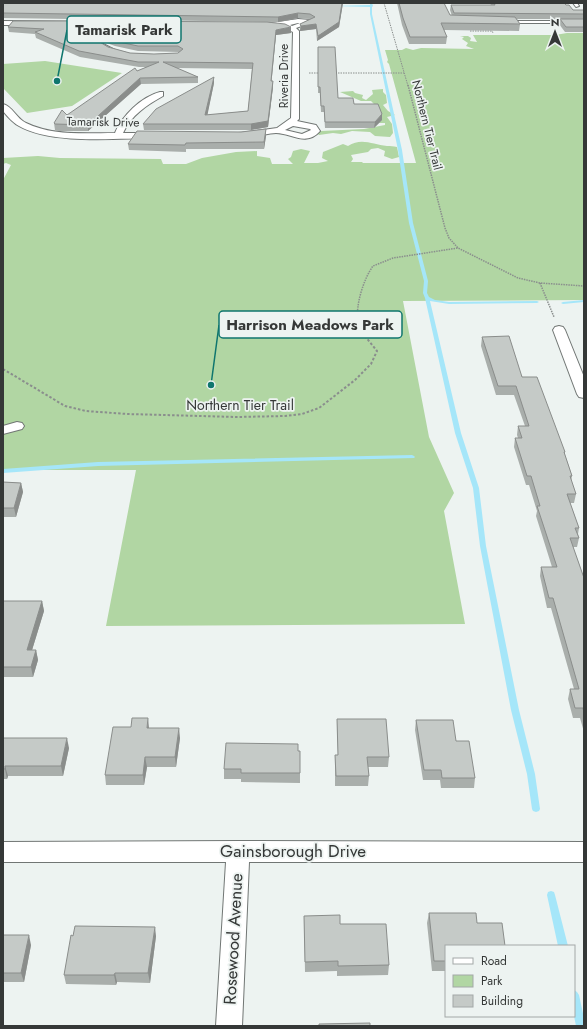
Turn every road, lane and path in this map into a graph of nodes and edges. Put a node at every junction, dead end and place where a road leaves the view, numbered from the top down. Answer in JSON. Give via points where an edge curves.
{"nodes":[{"id":1,"x":384,"y":3,"type":"edge"},
{"id":2,"x":582,"y":18,"type":"edge"},
{"id":3,"x":503,"y":22,"type":"edge"},
{"id":4,"x":569,"y":22,"type":"junction"},
{"id":5,"x":584,"y":22,"type":"edge"},
{"id":6,"x":3,"y":23,"type":"edge"},
{"id":7,"x":70,"y":23,"type":"junction"},
{"id":8,"x":78,"y":23,"type":"junction"},
{"id":9,"x":118,"y":23,"type":"edge"},
{"id":10,"x":259,"y":24,"type":"edge"},
{"id":11,"x":3,"y":27,"type":"edge"},
{"id":12,"x":470,"y":31,"type":"edge"},
{"id":13,"x":493,"y":32,"type":"edge"},
{"id":14,"x":121,"y":52,"type":"edge"},
{"id":15,"x":307,"y":73,"type":"dead end"},
{"id":16,"x":321,"y":73,"type":"edge"},
{"id":17,"x":328,"y":73,"type":"edge"},
{"id":18,"x":404,"y":73,"type":"junction"},
{"id":19,"x":160,"y":94,"type":"dead end"},
{"id":20,"x":3,"y":106,"type":"edge"},
{"id":21,"x":292,"y":123,"type":"junction"},
{"id":22,"x":280,"y":129,"type":"junction"},
{"id":23,"x":118,"y":135,"type":"junction"},
{"id":24,"x":163,"y":135,"type":"edge"},
{"id":25,"x":239,"y":135,"type":"edge"},
{"id":26,"x":458,"y":248,"type":"junction"},
{"id":27,"x":540,"y":283,"type":"junction"},
{"id":28,"x":584,"y":286,"type":"edge"},
{"id":29,"x":559,"y":330,"type":"joint"},
{"id":30,"x":3,"y":369,"type":"edge"},
{"id":31,"x":584,"y":394,"type":"edge"},
{"id":32,"x":17,"y":426,"type":"dead end"},
{"id":33,"x":3,"y":430,"type":"edge"},
{"id":34,"x":238,"y":851,"type":"junction"},
{"id":35,"x":3,"y":852,"type":"edge"},
{"id":36,"x":584,"y":852,"type":"edge"},
{"id":37,"x":229,"y":1026,"type":"edge"}],
"edges":[{"from":1,"to":18,"type":"path","name":"Northern Tier Trail"},
{"from":2,"to":4,"type":"lane"},
{"from":3,"to":4,"type":"lane"},
{"from":4,"to":5,"type":"lane"},
{"from":6,"to":7,"type":"street"},
{"from":7,"to":8,"type":"street"},
{"from":7,"to":11,"type":"street"},
{"from":8,"to":9,"type":"street"},
{"from":8,"to":14,"type":"street","via":[[100,44]]},
{"from":10,"to":21,"type":"street","name":"Riveria Drive","via":[[286,26],[296,31],[295,115]]},
{"from":12,"to":13,"type":"path"},
{"from":15,"to":16,"type":"path"},
{"from":17,"to":18,"type":"path"},
{"from":18,"to":26,"type":"path","name":"Northern Tier Trail","via":[[445,228],[449,238]]},
{"from":19,"to":23,"type":"street","via":[[135,110]]},
{"from":20,"to":23,"type":"street","name":"Tamarisk Drive","via":[[21,125],[38,131],[72,135]]},
{"from":21,"to":22,"type":"street","name":"Riveria Drive"},
{"from":21,"to":22,"type":"street","via":[[312,127],[316,131],[299,136]]},
{"from":22,"to":25,"type":"street"},
{"from":23,"to":24,"type":"street","name":"Tamarisk Drive"},
{"from":26,"to":27,"type":"path","name":"Northern Tier Trail","via":[[518,278]]},
{"from":26,"to":30,"type":"path","name":"Northern Tier Trail","via":[[404,256],[383,261],[372,267],[363,290],[358,322],[377,351],[375,357],[349,385],[319,408],[302,414],[236,417],[86,411],[66,406]]},
{"from":27,"to":28,"type":"path","name":"Northern Tier Trail"},
{"from":27,"to":29,"type":"path"},
{"from":29,"to":31,"type":"street"},
{"from":32,"to":33,"type":"street"},
{"from":34,"to":35,"type":"street","name":"Gainsborough Drive"},
{"from":34,"to":36,"type":"street","name":"Gainsborough Drive"},
{"from":34,"to":37,"type":"street","name":"Rosewood Avenue"}]}
